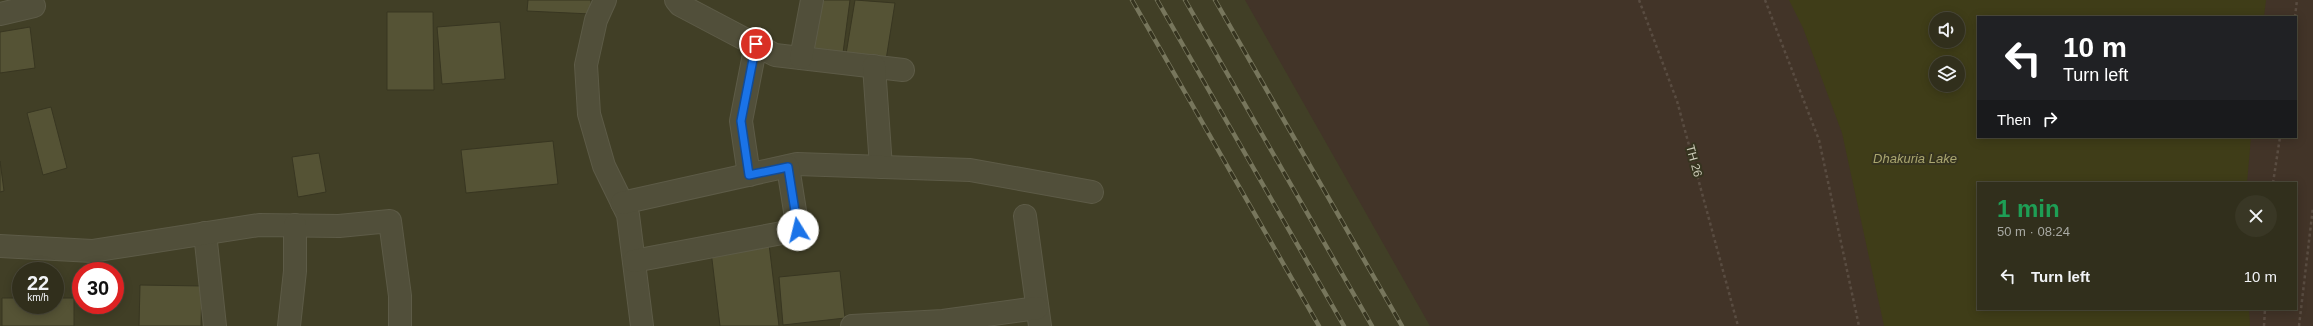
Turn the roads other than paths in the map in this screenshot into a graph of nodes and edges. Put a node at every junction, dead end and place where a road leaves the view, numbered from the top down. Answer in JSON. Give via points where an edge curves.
{"nodes":[{"id":1,"x":605,"y":0,"type":"edge"},
{"id":2,"x":676,"y":0,"type":"edge"},
{"id":3,"x":812,"y":0,"type":"edge"},
{"id":4,"x":34,"y":6,"type":"dead end"},
{"id":5,"x":0,"y":14,"type":"edge"},
{"id":6,"x":756,"y":44,"type":"junction"},
{"id":7,"x":801,"y":58,"type":"junction"},
{"id":8,"x":874,"y":66,"type":"junction"},
{"id":9,"x":903,"y":70,"type":"dead end"},
{"id":10,"x":788,"y":167,"type":"junction"},
{"id":11,"x":881,"y":167,"type":"junction"},
{"id":12,"x":749,"y":175,"type":"junction"},
{"id":13,"x":1092,"y":192,"type":"dead end"},
{"id":14,"x":622,"y":203,"type":"junction"},
{"id":15,"x":1024,"y":216,"type":"dead end"},
{"id":16,"x":295,"y":226,"type":"junction"},
{"id":17,"x":206,"y":233,"type":"junction"},
{"id":18,"x":0,"y":246,"type":"edge"},
{"id":19,"x":634,"y":261,"type":"junction"},
{"id":20,"x":1038,"y":317,"type":"edge"},
{"id":21,"x":942,"y":323,"type":"edge"},
{"id":22,"x":215,"y":326,"type":"edge"},
{"id":23,"x":289,"y":326,"type":"edge"},
{"id":24,"x":400,"y":326,"type":"edge"},
{"id":25,"x":642,"y":326,"type":"edge"},
{"id":26,"x":852,"y":326,"type":"edge"}],
"edges":[{"from":1,"to":14,"type":"street","via":[[596,20],[586,65],[589,114],[604,166]]},
{"from":2,"to":6,"type":"street","via":[[680,5]]},
{"from":3,"to":7,"type":"street"},
{"from":4,"to":5,"type":"street"},
{"from":6,"to":7,"type":"street","via":[[775,55]]},
{"from":6,"to":12,"type":"street","via":[[741,121]]},
{"from":7,"to":8,"type":"street"},
{"from":8,"to":9,"type":"street"},
{"from":8,"to":11,"type":"street"},
{"from":10,"to":11,"type":"street","via":[[797,164]]},
{"from":10,"to":12,"type":"street"},
{"from":10,"to":19,"type":"street","via":[[798,230]]},
{"from":11,"to":13,"type":"street","via":[[970,170]]},
{"from":12,"to":14,"type":"street"},
{"from":14,"to":19,"type":"street","via":[[628,215]]},
{"from":15,"to":20,"type":"street"},
{"from":16,"to":17,"type":"street","via":[[259,225]]},
{"from":16,"to":23,"type":"street","via":[[295,271]]},
{"from":16,"to":24,"type":"street","via":[[339,226],[390,221],[400,296]]},
{"from":17,"to":18,"type":"street","via":[[92,250]]},
{"from":17,"to":22,"type":"street"},
{"from":19,"to":25,"type":"street"},
{"from":20,"to":21,"type":"street"},
{"from":21,"to":26,"type":"street"}]}
